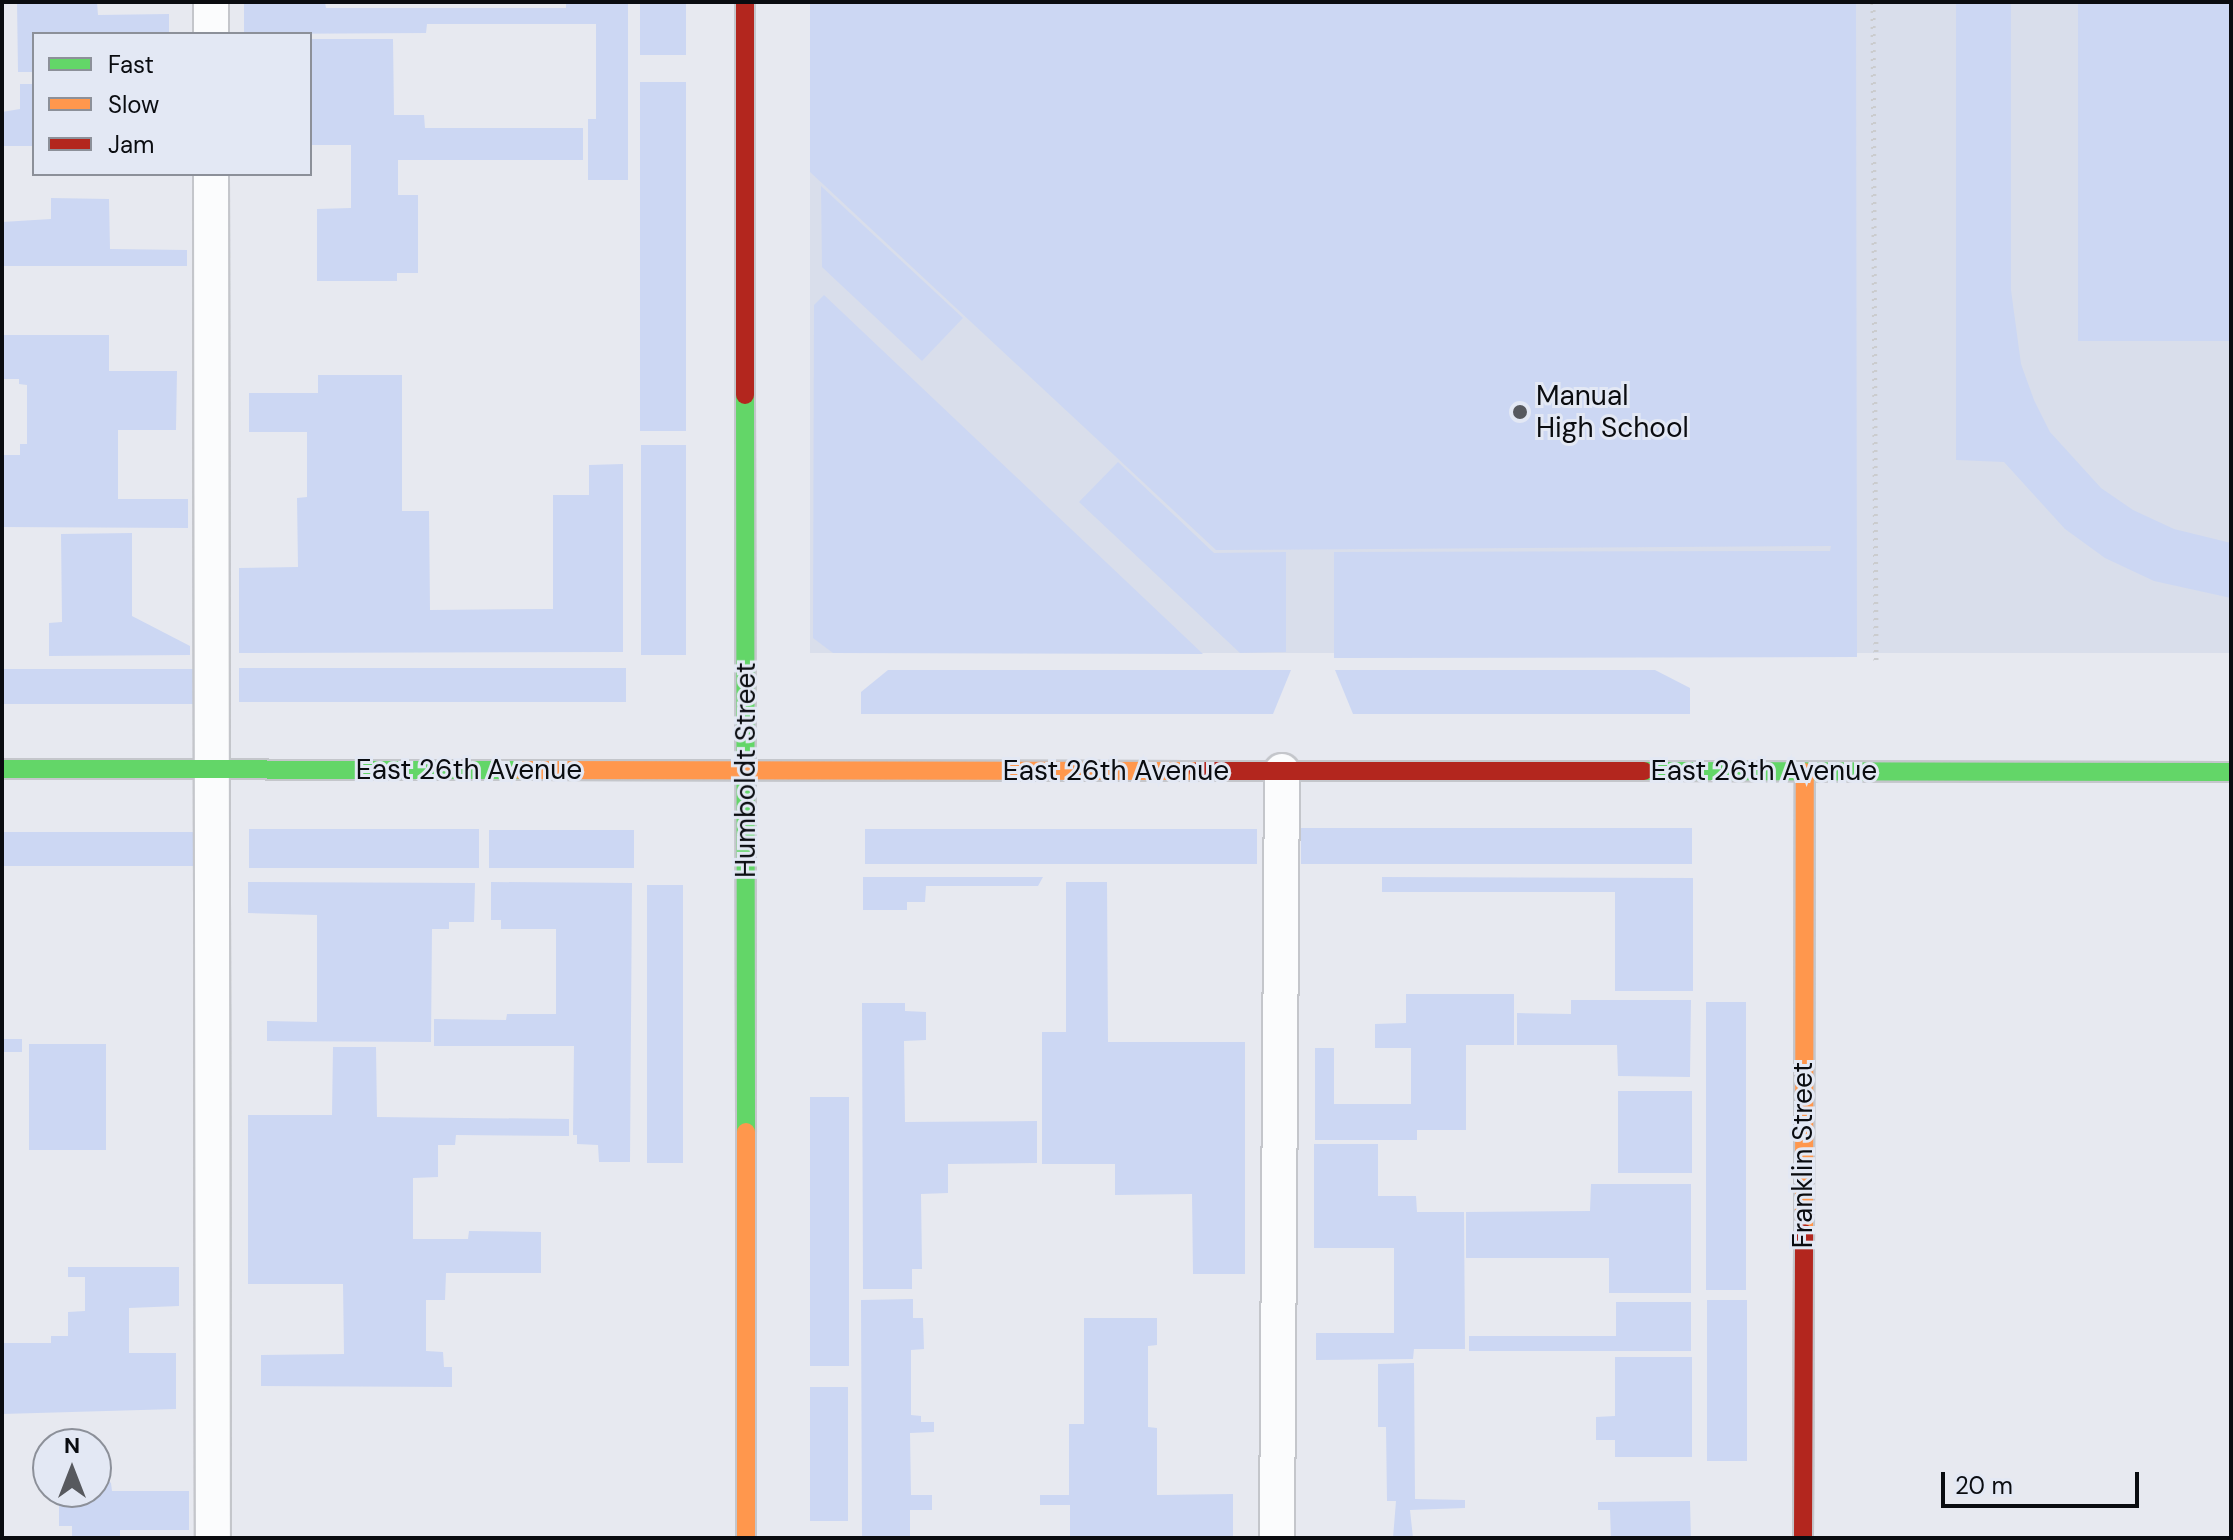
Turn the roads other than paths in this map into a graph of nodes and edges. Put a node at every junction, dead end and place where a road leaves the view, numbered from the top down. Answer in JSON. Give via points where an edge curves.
{"nodes":[{"id":1,"x":211,"y":2,"type":"edge"},
{"id":2,"x":745,"y":2,"type":"edge"},
{"id":3,"x":211,"y":32,"type":"edge"},
{"id":4,"x":211,"y":176,"type":"edge"},
{"id":5,"x":2,"y":769,"type":"edge"},
{"id":6,"x":212,"y":770,"type":"junction"},
{"id":7,"x":745,"y":770,"type":"junction"},
{"id":8,"x":1282,"y":771,"type":"junction"},
{"id":9,"x":1805,"y":772,"type":"junction"},
{"id":10,"x":2231,"y":772,"type":"edge"},
{"id":11,"x":213,"y":1538,"type":"edge"},
{"id":12,"x":746,"y":1538,"type":"edge"},
{"id":13,"x":1277,"y":1538,"type":"edge"},
{"id":14,"x":1803,"y":1538,"type":"edge"}],
"edges":[{"from":1,"to":3,"type":"lane"},
{"from":2,"to":7,"type":"street","name":"Humboldt Street"},
{"from":4,"to":6,"type":"lane"},
{"from":5,"to":6,"type":"street","name":"East 26th Avenue"},
{"from":6,"to":7,"type":"street","name":"East 26th Avenue"},
{"from":6,"to":11,"type":"lane"},
{"from":7,"to":8,"type":"street","name":"East 26th Avenue"},
{"from":7,"to":12,"type":"street","name":"Humboldt Street"},
{"from":8,"to":9,"type":"street","name":"East 26th Avenue"},
{"from":8,"to":13,"type":"lane"},
{"from":9,"to":10,"type":"street","name":"East 26th Avenue"},
{"from":9,"to":14,"type":"street","name":"Franklin Street"}]}
